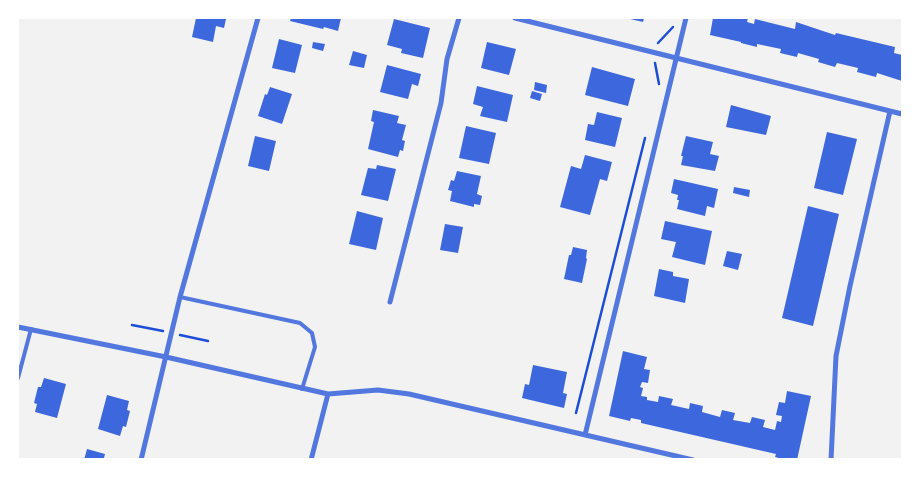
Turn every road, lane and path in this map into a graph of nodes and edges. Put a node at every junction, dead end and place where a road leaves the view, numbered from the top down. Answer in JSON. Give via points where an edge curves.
{"nodes":[{"id":1,"x":258,"y":18,"type":"edge"},
{"id":2,"x":459,"y":18,"type":"edge"},
{"id":3,"x":515,"y":18,"type":"edge"},
{"id":4,"x":686,"y":18,"type":"edge"},
{"id":5,"x":674,"y":26,"type":"dead end"},
{"id":6,"x":656,"y":52,"type":"junction"},
{"id":7,"x":677,"y":57,"type":"junction"},
{"id":8,"x":657,"y":93,"type":"dead end"},
{"id":9,"x":890,"y":111,"type":"junction"},
{"id":10,"x":902,"y":114,"type":"edge"},
{"id":11,"x":647,"y":130,"type":"dead end"},
{"id":12,"x":180,"y":297,"type":"junction"},
{"id":13,"x":390,"y":302,"type":"dead end"},
{"id":14,"x":18,"y":327,"type":"edge"},
{"id":15,"x":31,"y":330,"type":"junction"},
{"id":16,"x":166,"y":357,"type":"junction"},
{"id":17,"x":18,"y":378,"type":"edge"},
{"id":18,"x":302,"y":389,"type":"junction"},
{"id":19,"x":328,"y":394,"type":"junction"},
{"id":20,"x":576,"y":413,"type":"dead end"},
{"id":21,"x":585,"y":435,"type":"junction"},
{"id":22,"x":676,"y":457,"type":"edge"},
{"id":23,"x":141,"y":460,"type":"edge"},
{"id":24,"x":311,"y":460,"type":"edge"},
{"id":25,"x":693,"y":460,"type":"edge"},
{"id":26,"x":831,"y":460,"type":"edge"}],
"edges":[{"from":1,"to":12,"type":"street"},
{"from":2,"to":13,"type":"street","via":[[441,103]]},
{"from":3,"to":6,"type":"street"},
{"from":4,"to":7,"type":"street"},
{"from":5,"to":6,"type":"path","via":[[661,38]]},
{"from":6,"to":7,"type":"street"},
{"from":6,"to":8,"type":"path"},
{"from":7,"to":9,"type":"street"},
{"from":7,"to":21,"type":"street"},
{"from":9,"to":10,"type":"street"},
{"from":9,"to":26,"type":"street","via":[[836,356]]},
{"from":11,"to":20,"type":"path"},
{"from":12,"to":16,"type":"street"},
{"from":12,"to":18,"type":"lane","via":[[300,323],[312,333],[315,347]]},
{"from":14,"to":15,"type":"street"},
{"from":15,"to":16,"type":"street"},
{"from":15,"to":17,"type":"lane"},
{"from":16,"to":18,"type":"street"},
{"from":16,"to":23,"type":"street"},
{"from":18,"to":19,"type":"street"},
{"from":19,"to":21,"type":"street","via":[[378,390],[409,394]]},
{"from":19,"to":24,"type":"street"},
{"from":21,"to":22,"type":"street"},
{"from":22,"to":25,"type":"street"}]}
